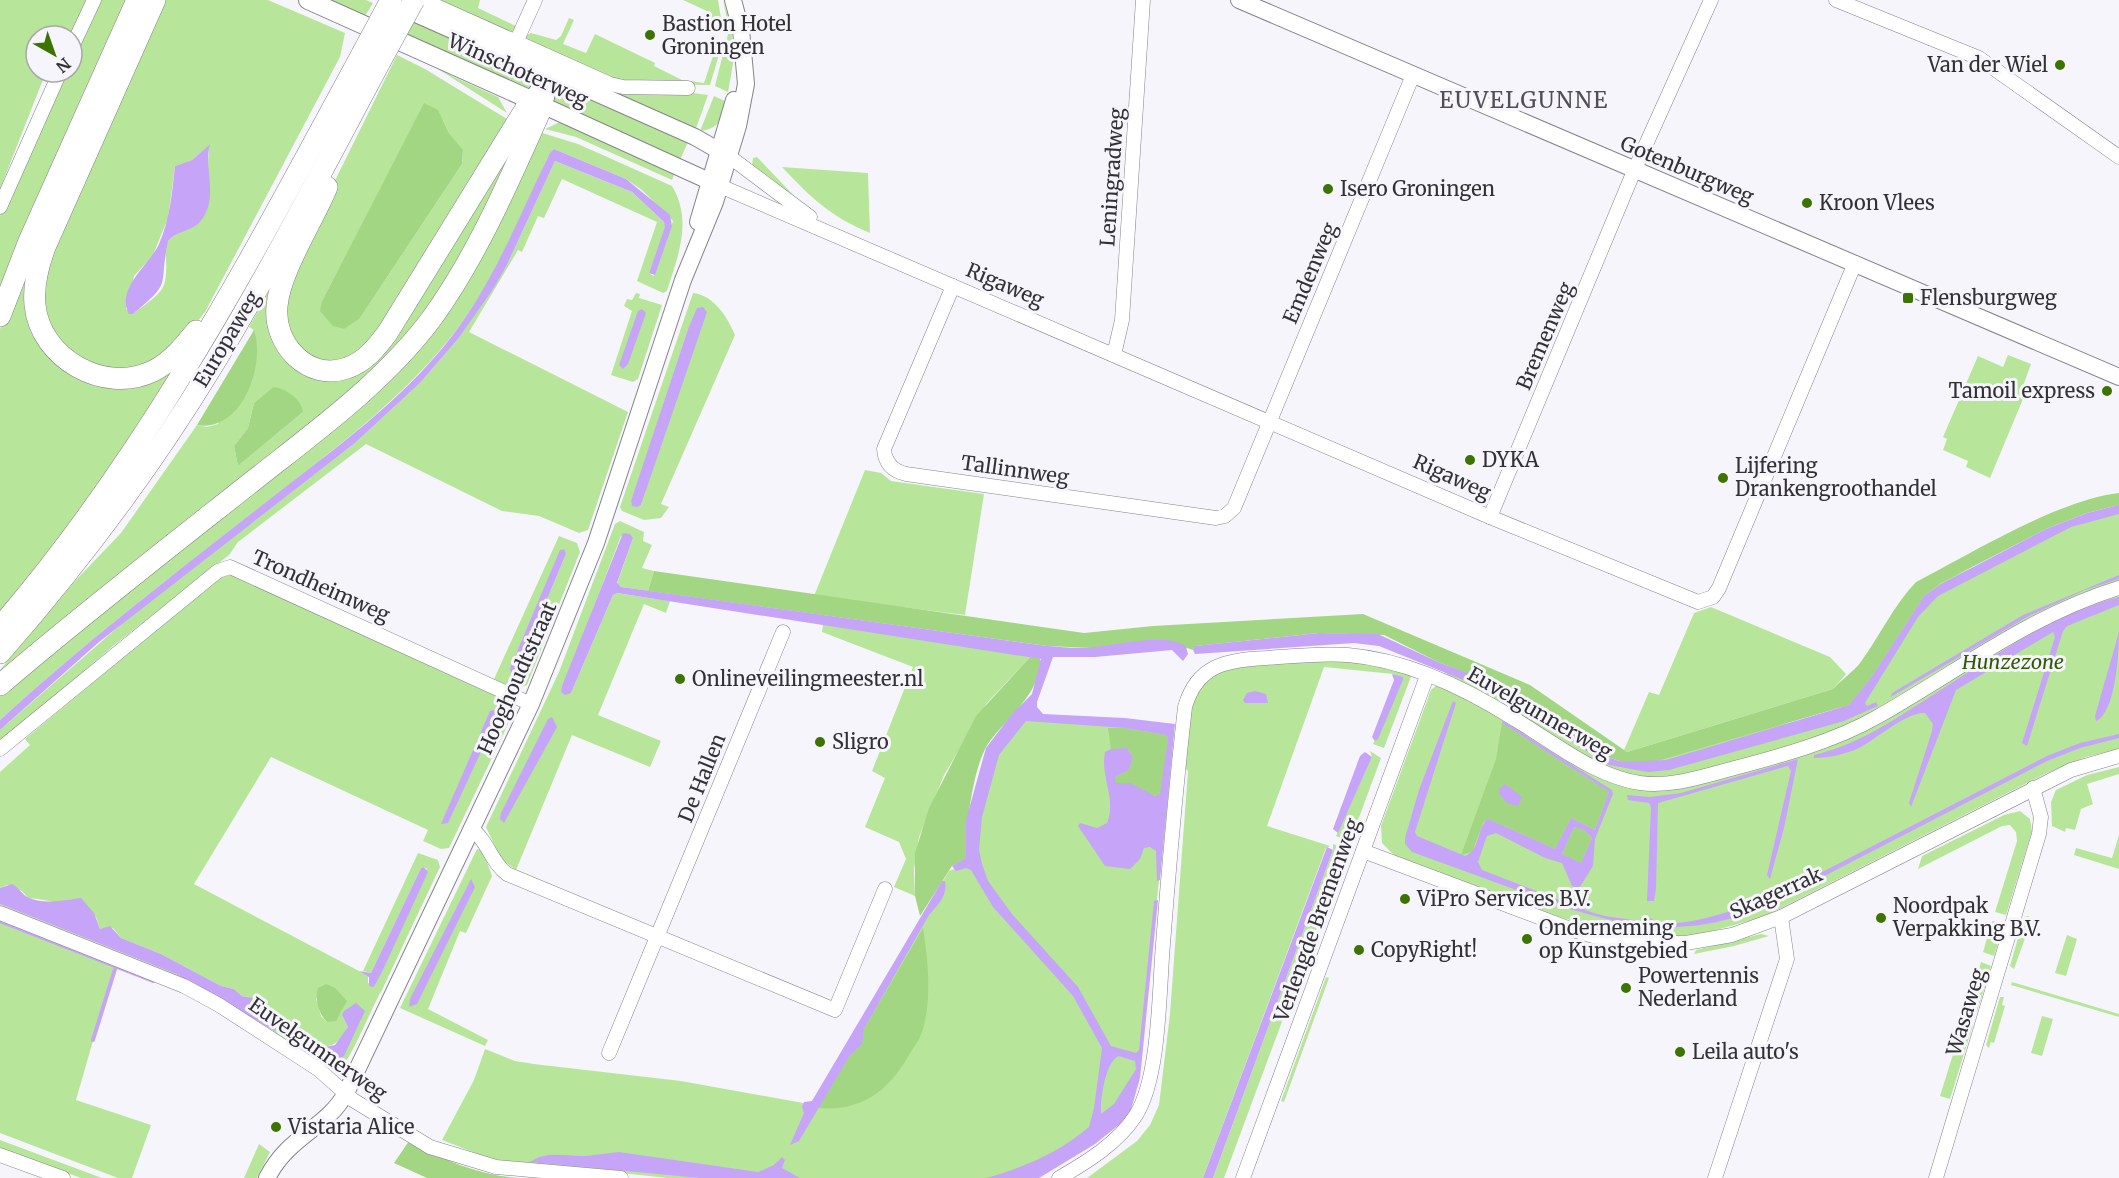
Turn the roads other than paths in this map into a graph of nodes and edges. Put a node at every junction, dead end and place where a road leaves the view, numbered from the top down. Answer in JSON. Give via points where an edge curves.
{"nodes":[{"id":1,"x":94,"y":0,"type":"edge"},
{"id":2,"x":137,"y":0,"type":"edge"},
{"id":3,"x":155,"y":0,"type":"edge"},
{"id":4,"x":308,"y":0,"type":"edge"},
{"id":5,"x":386,"y":0,"type":"edge"},
{"id":6,"x":391,"y":0,"type":"edge"},
{"id":7,"x":414,"y":0,"type":"edge"},
{"id":8,"x":423,"y":0,"type":"edge"},
{"id":9,"x":536,"y":0,"type":"edge"},
{"id":10,"x":733,"y":0,"type":"edge"},
{"id":11,"x":1143,"y":0,"type":"edge"},
{"id":12,"x":1239,"y":0,"type":"edge"},
{"id":13,"x":1711,"y":0,"type":"edge"},
{"id":14,"x":1836,"y":0,"type":"edge"},
{"id":15,"x":83,"y":24,"type":"edge"},
{"id":16,"x":513,"y":49,"type":"junction"},
{"id":17,"x":371,"y":58,"type":"junction"},
{"id":18,"x":551,"y":73,"type":"junction"},
{"id":19,"x":1413,"y":75,"type":"junction"},
{"id":20,"x":55,"y":84,"type":"edge"},
{"id":21,"x":688,"y":88,"type":"dead end"},
{"id":22,"x":365,"y":91,"type":"junction"},
{"id":23,"x":537,"y":102,"type":"junction"},
{"id":24,"x":724,"y":154,"type":"junction"},
{"id":25,"x":2119,"y":157,"type":"edge"},
{"id":26,"x":1634,"y":171,"type":"junction"},
{"id":27,"x":715,"y":184,"type":"junction"},
{"id":28,"x":0,"y":207,"type":"edge"},
{"id":29,"x":264,"y":235,"type":"junction"},
{"id":30,"x":842,"y":237,"type":"junction"},
{"id":31,"x":1855,"y":263,"type":"junction"},
{"id":32,"x":953,"y":286,"type":"junction"},
{"id":33,"x":0,"y":316,"type":"edge"},
{"id":34,"x":1114,"y":355,"type":"junction"},
{"id":35,"x":2119,"y":377,"type":"edge"},
{"id":36,"x":1270,"y":420,"type":"junction"},
{"id":37,"x":1490,"y":517,"type":"junction"},
{"id":38,"x":2119,"y":588,"type":"edge"},
{"id":39,"x":0,"y":627,"type":"edge"},
{"id":40,"x":783,"y":632,"type":"dead end"},
{"id":41,"x":0,"y":653,"type":"edge"},
{"id":42,"x":1427,"y":676,"type":"junction"},
{"id":43,"x":0,"y":685,"type":"edge"},
{"id":44,"x":531,"y":704,"type":"junction"},
{"id":45,"x":0,"y":749,"type":"edge"},
{"id":46,"x":2119,"y":756,"type":"edge"},
{"id":47,"x":2033,"y":788,"type":"junction"},
{"id":48,"x":471,"y":828,"type":"junction"},
{"id":49,"x":1364,"y":851,"type":"junction"},
{"id":50,"x":885,"y":889,"type":"dead end"},
{"id":51,"x":0,"y":913,"type":"edge"},
{"id":52,"x":1781,"y":916,"type":"junction"},
{"id":53,"x":657,"y":939,"type":"junction"},
{"id":54,"x":609,"y":1053,"type":"dead end"},
{"id":55,"x":346,"y":1093,"type":"junction"},
{"id":56,"x":0,"y":1158,"type":"edge"},
{"id":57,"x":63,"y":1178,"type":"edge"},
{"id":58,"x":267,"y":1178,"type":"edge"},
{"id":59,"x":621,"y":1178,"type":"edge"},
{"id":60,"x":1059,"y":1178,"type":"edge"},
{"id":61,"x":1243,"y":1178,"type":"edge"},
{"id":62,"x":1715,"y":1178,"type":"edge"},
{"id":63,"x":1936,"y":1178,"type":"edge"}],
"edges":[{"from":1,"to":15,"type":"street"},
{"from":2,"to":33,"type":"highway","via":[[29,241]]},
{"from":3,"to":29,"type":"highway","via":[[45,247],[34,290],[42,330],[70,365],[91,373],[127,379],[153,371],[180,351]]},
{"from":4,"to":23,"type":"main road","name":"Winschoterweg"},
{"from":5,"to":16,"type":"main road","name":"Winschoterweg"},
{"from":6,"to":17,"type":"highway","name":"Europaweg","bridge":true},
{"from":7,"to":17,"type":"highway","name":"Europaweg","bridge":true},
{"from":8,"to":16,"type":"street","name":"Winschoterweg"},
{"from":9,"to":16,"type":"street"},
{"from":10,"to":24,"type":"street","name":"Hooghoudtstraat","via":[[743,58]]},
{"from":11,"to":34,"type":"street","name":"Leningradweg","via":[[1122,320]]},
{"from":12,"to":19,"type":"street","name":"Gotenburgweg"},
{"from":13,"to":26,"type":"street"},
{"from":14,"to":25,"type":"street","via":[[1979,58]]},
{"from":16,"to":18,"type":"main road","name":"Winschoterweg"},
{"from":16,"to":21,"type":"street","name":"Winschoterweg","via":[[610,84]]},
{"from":17,"to":22,"type":"highway","name":"Europaweg"},
{"from":17,"to":29,"type":"highway","name":"Europaweg"},
{"from":18,"to":23,"type":"main road"},
{"from":18,"to":24,"type":"street","name":"Winschoterweg"},
{"from":19,"to":26,"type":"street","name":"Gotenburgweg"},
{"from":19,"to":36,"type":"street","name":"Emdenweg"},
{"from":20,"to":28,"type":"street"},
{"from":22,"to":23,"type":"highway","via":[[282,284],[277,307],[278,327],[285,345],[307,365],[324,370],[356,364],[381,342]]},
{"from":22,"to":41,"type":"highway","name":"Europaweg","via":[[219,355],[157,452],[96,535]]},
{"from":23,"to":27,"type":"street","name":"Winschoterweg"},
{"from":23,"to":43,"type":"highway","via":[[490,222],[432,318],[402,354],[339,412]]},
{"from":24,"to":27,"type":"street","name":"Hooghoudtstraat"},
{"from":24,"to":30,"type":"street","name":"Rigaweg","via":[[798,210]]},
{"from":26,"to":31,"type":"street","name":"Gotenburgweg"},
{"from":26,"to":37,"type":"street","name":"Bremenweg"},
{"from":27,"to":30,"type":"street","name":"Rigaweg"},
{"from":27,"to":44,"type":"street","name":"Hooghoudtstraat","via":[[596,543]]},
{"from":29,"to":39,"type":"highway","name":"Europaweg","via":[[140,443]]},
{"from":30,"to":32,"type":"street","name":"Rigaweg"},
{"from":31,"to":35,"type":"street","name":"Gotenburgweg"},
{"from":31,"to":37,"type":"street","name":"Rigaweg","via":[[1713,597],[1693,601]]},
{"from":32,"to":34,"type":"street","name":"Rigaweg"},
{"from":32,"to":36,"type":"street","name":"Tallinnweg","via":[[884,448],[886,460],[897,471],[1216,518],[1234,508]]},
{"from":34,"to":36,"type":"street","name":"Rigaweg"},
{"from":36,"to":37,"type":"street","name":"Rigaweg"},
{"from":38,"to":42,"type":"street","name":"Euvelgunnerweg","via":[[2059,611],[1844,733],[1679,783],[1643,783],[1605,773],[1472,694]]},
{"from":40,"to":53,"type":"street","name":"De Hallen"},
{"from":42,"to":49,"type":"street","name":"Verlengde Bremenweg"},
{"from":42,"to":60,"type":"street","name":"Euvelgunnerweg","via":[[1381,660],[1323,654],[1223,664],[1196,681],[1185,707],[1157,1018],[1146,1091],[1124,1130],[1098,1153]]},
{"from":44,"to":45,"type":"street","name":"Trondheimweg","via":[[230,567],[209,578]]},
{"from":44,"to":48,"type":"street","name":"Hooghoudtstraat"},
{"from":46,"to":47,"type":"street","name":"Skagerrak","via":[[2086,764]]},
{"from":47,"to":52,"type":"street","name":"Skagerrak"},
{"from":47,"to":63,"type":"street","name":"Wasaweg","via":[[2041,816],[2039,834]]},
{"from":48,"to":53,"type":"street","via":[[507,874]]},
{"from":48,"to":55,"type":"street","name":"Hooghoudtstraat"},
{"from":49,"to":52,"type":"street","name":"Skagerrak","via":[[1617,943],[1686,943],[1732,935]]},
{"from":49,"to":61,"type":"street","name":"Verlengde Bremenweg"},
{"from":50,"to":53,"type":"street","via":[[835,1010]]},
{"from":51,"to":55,"type":"street","name":"Euvelgunnerweg","via":[[202,995],[289,1050]]},
{"from":52,"to":62,"type":"street","via":[[1787,959]]},
{"from":53,"to":54,"type":"street","name":"De Hallen"},
{"from":55,"to":58,"type":"street","name":"Hooghoudtstraat","via":[[334,1110],[284,1151]]},
{"from":55,"to":59,"type":"street","name":"Euvelgunnerweg","via":[[410,1136],[456,1157],[496,1167]]},
{"from":56,"to":57,"type":"street"}]}
